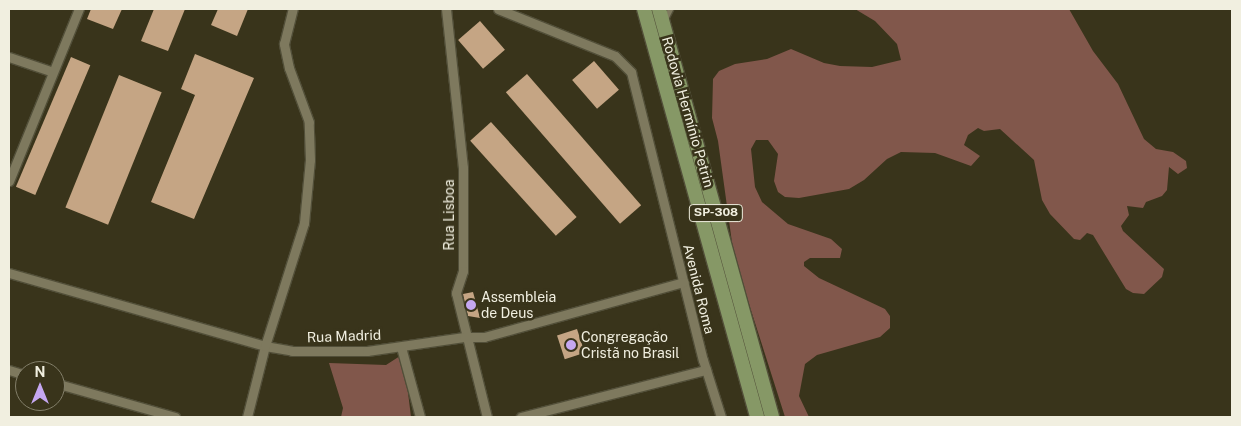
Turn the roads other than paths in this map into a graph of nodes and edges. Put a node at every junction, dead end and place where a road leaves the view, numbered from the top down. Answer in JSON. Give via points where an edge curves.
{"nodes":[{"id":1,"x":79,"y":9,"type":"edge"},
{"id":2,"x":293,"y":9,"type":"edge"},
{"id":3,"x":446,"y":9,"type":"edge"},
{"id":4,"x":498,"y":9,"type":"edge"},
{"id":5,"x":644,"y":9,"type":"edge"},
{"id":6,"x":659,"y":9,"type":"edge"},
{"id":7,"x":670,"y":9,"type":"edge"},
{"id":8,"x":663,"y":24,"type":"junction"},
{"id":9,"x":9,"y":57,"type":"edge"},
{"id":10,"x":53,"y":72,"type":"junction"},
{"id":11,"x":9,"y":181,"type":"edge"},
{"id":12,"x":9,"y":273,"type":"edge"},
{"id":13,"x":684,"y":282,"type":"junction"},
{"id":14,"x":464,"y":337,"type":"junction"},
{"id":15,"x":265,"y":346,"type":"junction"},
{"id":16,"x":401,"y":347,"type":"junction"},
{"id":17,"x":706,"y":370,"type":"junction"},
{"id":18,"x":65,"y":386,"type":"edge"},
{"id":19,"x":175,"y":417,"type":"edge"},
{"id":20,"x":247,"y":417,"type":"edge"},
{"id":21,"x":420,"y":417,"type":"edge"},
{"id":22,"x":487,"y":417,"type":"edge"},
{"id":23,"x":521,"y":417,"type":"edge"},
{"id":24,"x":721,"y":417,"type":"edge"},
{"id":25,"x":757,"y":417,"type":"edge"},
{"id":26,"x":772,"y":417,"type":"edge"}],
"edges":[{"from":1,"to":10,"type":"street"},
{"from":2,"to":15,"type":"street","via":[[284,44],[288,68],[308,122],[310,160],[304,223]]},
{"from":3,"to":14,"type":"street","name":"Rua Lisboa","via":[[462,168],[464,241],[456,293]]},
{"from":4,"to":13,"type":"street","name":"Avenida Roma","via":[[615,56],[631,72]]},
{"from":5,"to":25,"type":"main road","number":"SP-308"},
{"from":6,"to":8,"type":"main road","name":"Rodovia Hermínio Petrin","number":"SP-308"},
{"from":7,"to":8,"type":"lane"},
{"from":8,"to":26,"type":"main road","name":"Rodovia Hermínio Petrin","number":"SP-308"},
{"from":9,"to":10,"type":"street"},
{"from":10,"to":11,"type":"street"},
{"from":12,"to":15,"type":"street","name":"Rua Madrid"},
{"from":13,"to":14,"type":"street","name":"Rua Madrid","via":[[484,337]]},
{"from":13,"to":17,"type":"street","name":"Avenida Roma"},
{"from":14,"to":16,"type":"street","name":"Rua Madrid"},
{"from":14,"to":22,"type":"street","name":"Rua Lisboa"},
{"from":15,"to":16,"type":"street","name":"Rua Madrid","via":[[292,351],[367,351]]},
{"from":15,"to":20,"type":"street"},
{"from":16,"to":21,"type":"street"},
{"from":17,"to":23,"type":"street"},
{"from":17,"to":24,"type":"street","name":"Avenida Roma"},
{"from":18,"to":19,"type":"street"}]}
